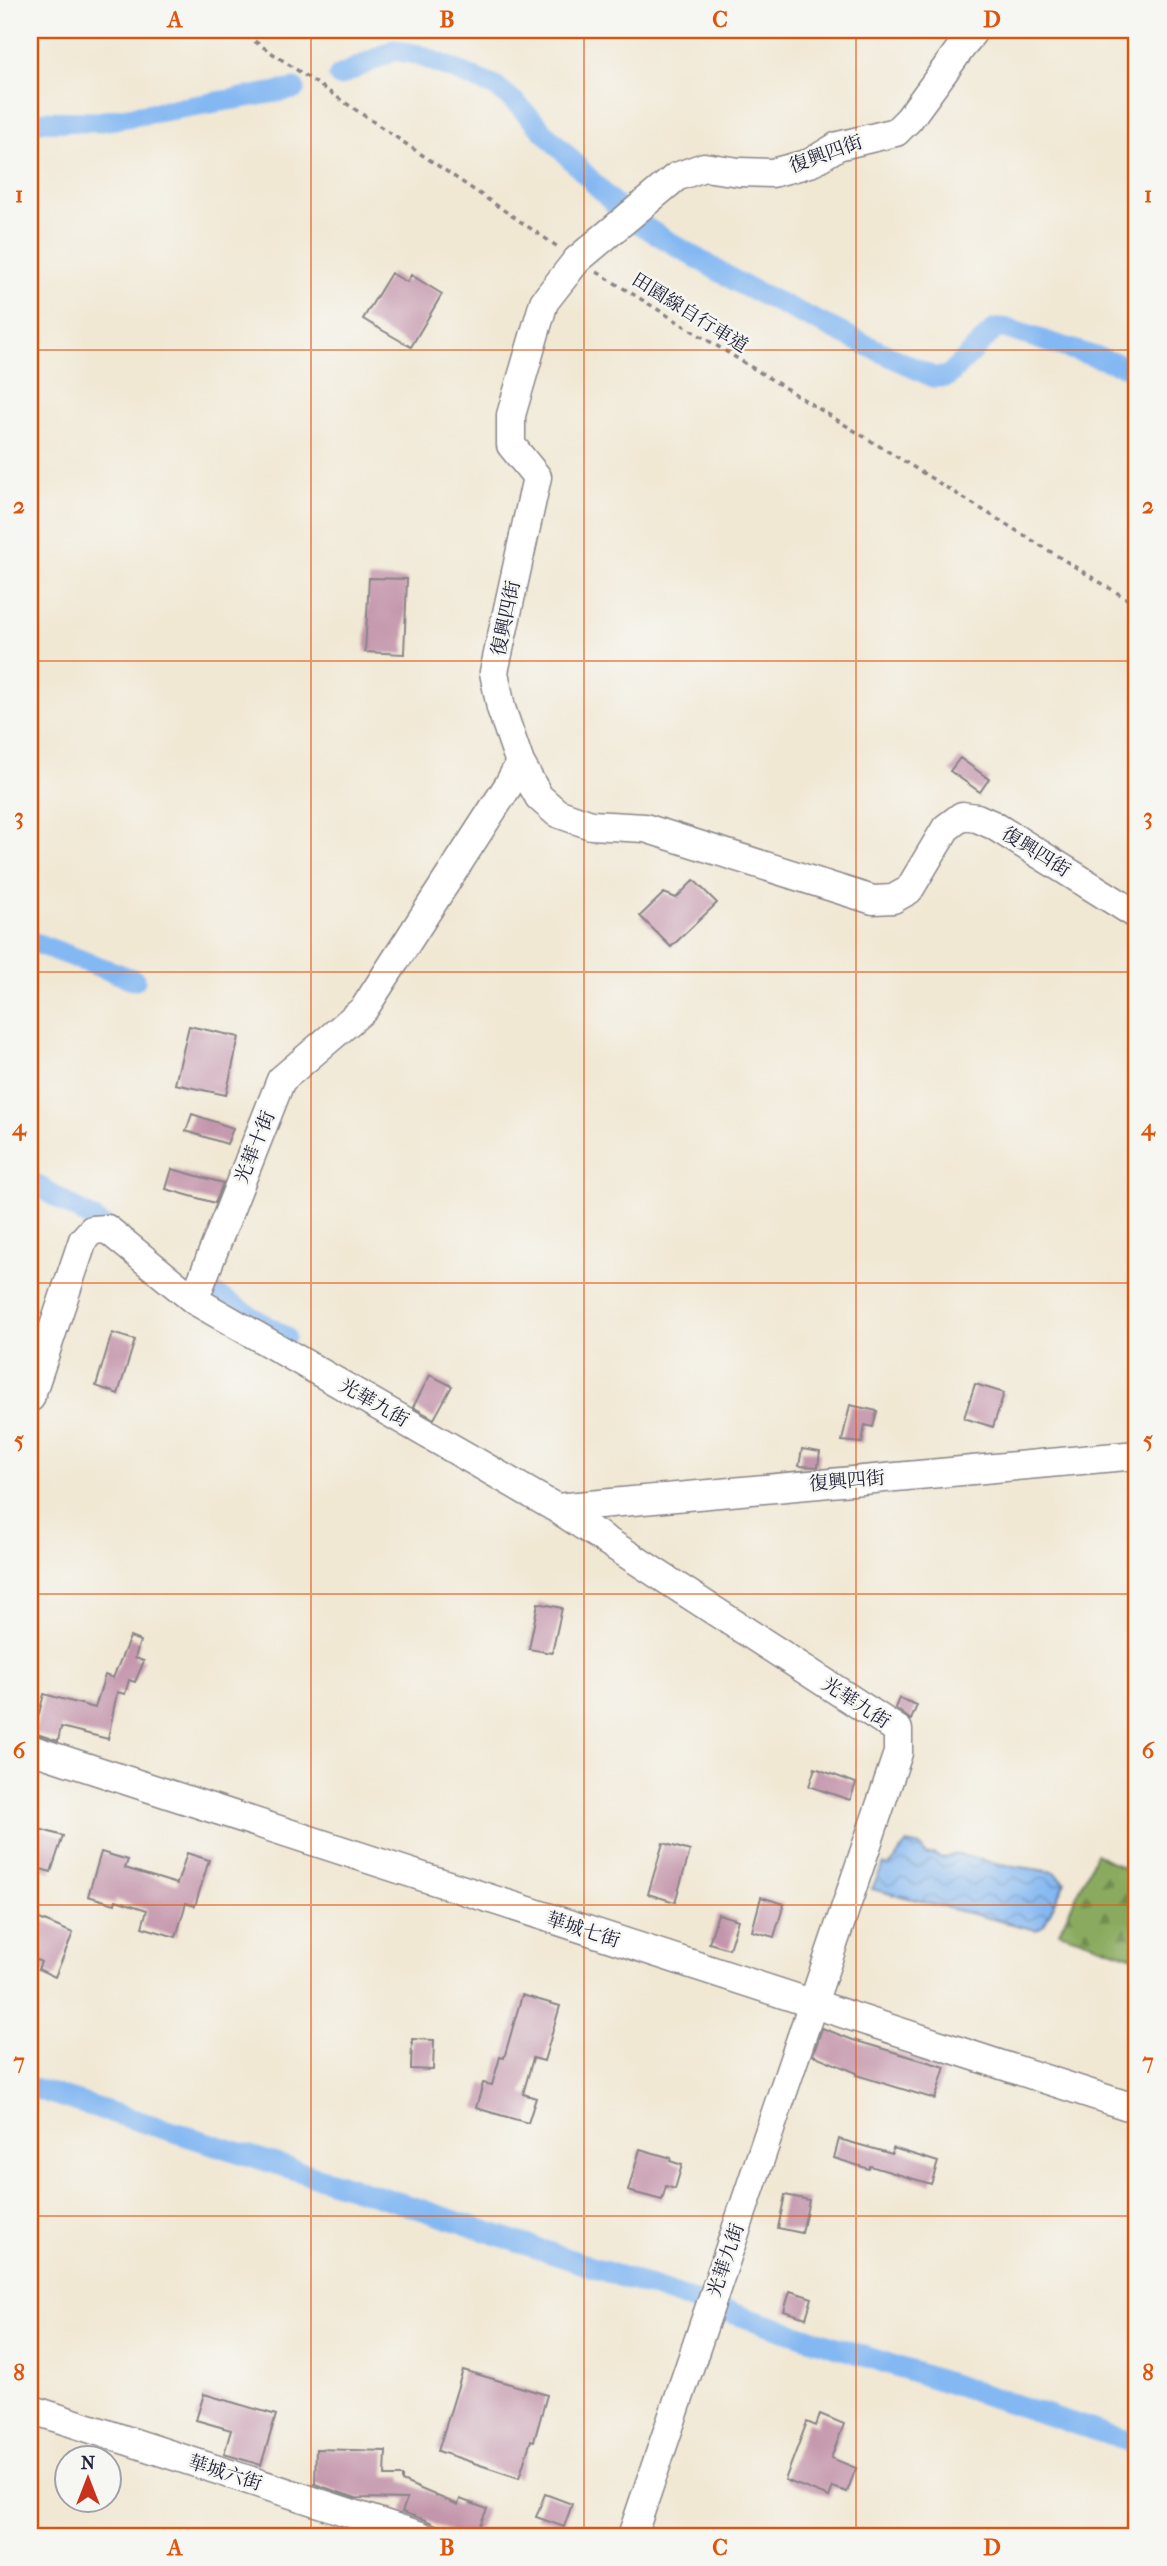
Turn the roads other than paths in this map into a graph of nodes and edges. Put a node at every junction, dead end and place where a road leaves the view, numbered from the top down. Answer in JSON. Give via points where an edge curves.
{"nodes":[{"id":1,"x":974,"y":30,"type":"edge"},
{"id":2,"x":520,"y":763,"type":"junction"},
{"id":3,"x":1137,"y":915,"type":"edge"},
{"id":4,"x":194,"y":1300,"type":"junction"},
{"id":5,"x":30,"y":1398,"type":"edge"},
{"id":6,"x":1137,"y":1455,"type":"edge"},
{"id":7,"x":556,"y":1507,"type":"junction"},
{"id":8,"x":30,"y":1749,"type":"edge"},
{"id":9,"x":813,"y":2005,"type":"junction"},
{"id":10,"x":1137,"y":2109,"type":"edge"},
{"id":11,"x":30,"y":2409,"type":"edge"},
{"id":12,"x":421,"y":2536,"type":"edge"},
{"id":13,"x":632,"y":2536,"type":"edge"}],
"edges":[{"from":1,"to":2,"type":"street","name":"復興四街","via":[[896,132],[838,146],[810,163],[772,173],[704,167],[676,177],[577,260],[544,302],[511,415],[511,445],[537,477],[494,672]]},
{"from":2,"to":3,"type":"street","name":"復興四街","via":[[539,797],[557,813],[591,825],[645,828],[873,900],[893,899],[909,890],[946,828],[961,816],[977,818]]},
{"from":2,"to":4,"type":"street","name":"光華十街","via":[[364,1009],[281,1080]]},
{"from":4,"to":5,"type":"street","via":[[107,1229],[92,1230],[83,1240]]},
{"from":4,"to":7,"type":"street","name":"光華九街"},
{"from":6,"to":7,"type":"street","name":"復興四街"},
{"from":7,"to":9,"type":"street","name":"光華九街","via":[[898,1730],[898,1753]]},
{"from":8,"to":9,"type":"street","name":"華城七街"},
{"from":9,"to":10,"type":"street","name":"華城七街"},
{"from":9,"to":13,"type":"street","name":"光華九街"},
{"from":11,"to":12,"type":"street","name":"華城六街"}]}
